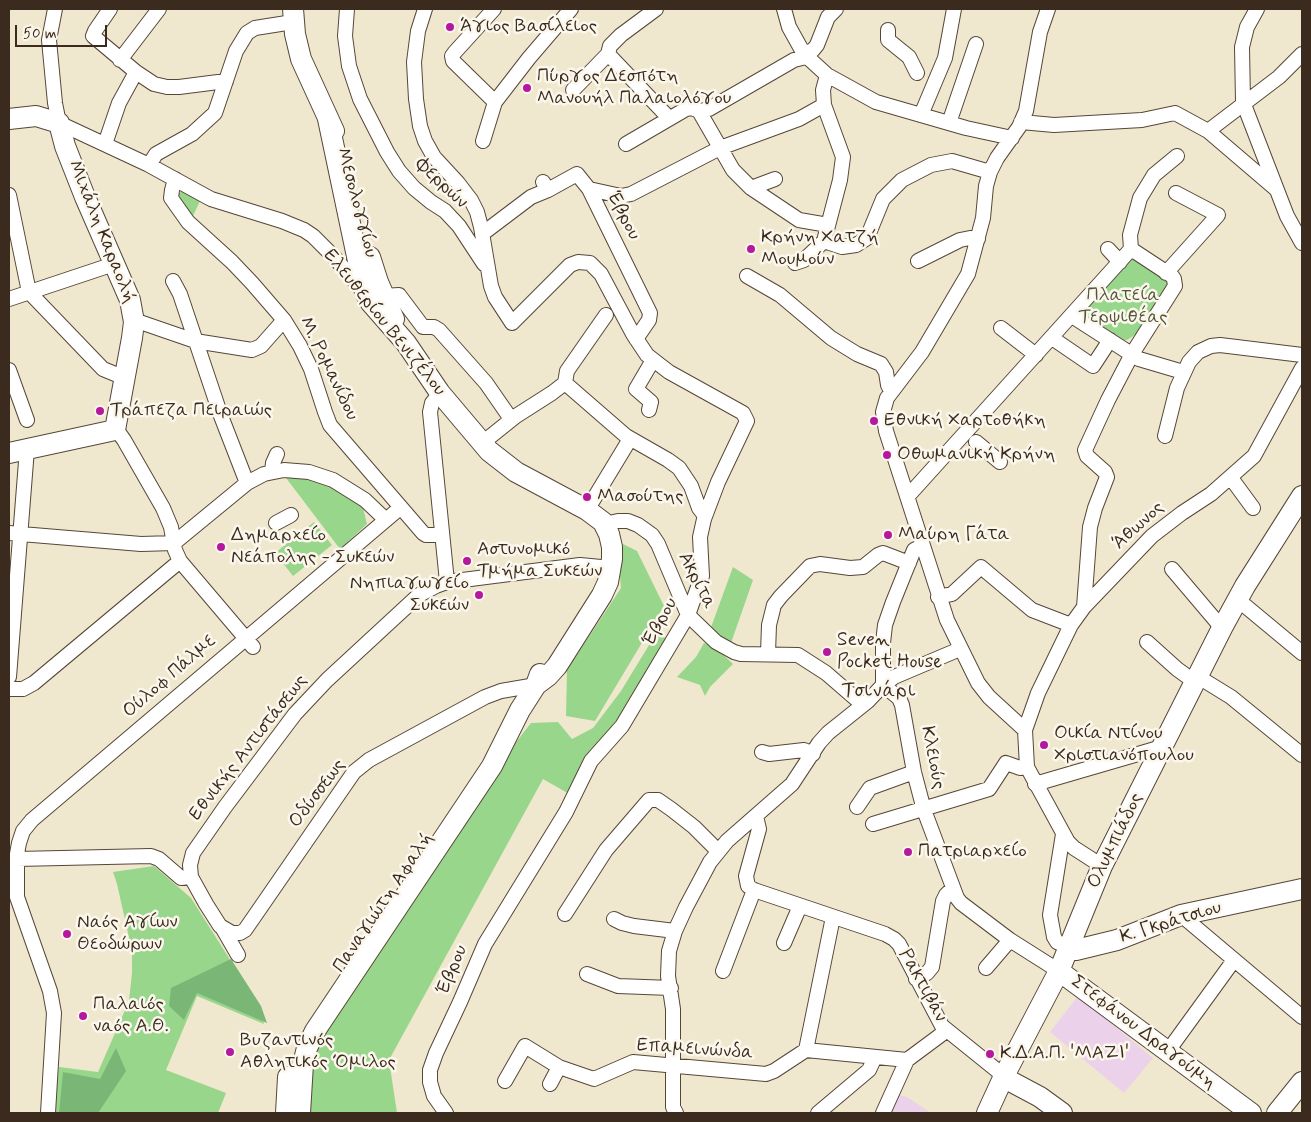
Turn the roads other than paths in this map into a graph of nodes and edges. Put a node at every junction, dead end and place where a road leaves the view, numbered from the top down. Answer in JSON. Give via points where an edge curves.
{"nodes":[{"id":1,"x":55,"y":9,"type":"edge"},
{"id":2,"x":110,"y":9,"type":"edge"},
{"id":3,"x":159,"y":9,"type":"edge"},
{"id":4,"x":347,"y":9,"type":"edge"},
{"id":5,"x":425,"y":9,"type":"edge"},
{"id":6,"x":494,"y":9,"type":"edge"},
{"id":7,"x":571,"y":9,"type":"edge"},
{"id":8,"x":656,"y":9,"type":"edge"},
{"id":9,"x":784,"y":9,"type":"edge"},
{"id":10,"x":836,"y":9,"type":"edge"},
{"id":11,"x":954,"y":9,"type":"edge"},
{"id":12,"x":1048,"y":9,"type":"edge"},
{"id":13,"x":1257,"y":9,"type":"edge"},
{"id":14,"x":293,"y":16,"type":"edge"},
{"id":15,"x":888,"y":30,"type":"dead end"},
{"id":16,"x":976,"y":44,"type":"dead end"},
{"id":17,"x":608,"y":54,"type":"junction"},
{"id":18,"x":804,"y":54,"type":"junction"},
{"id":19,"x":1302,"y":54,"type":"edge"},
{"id":20,"x":120,"y":60,"type":"junction"},
{"id":21,"x":136,"y":72,"type":"junction"},
{"id":22,"x":917,"y":73,"type":"dead end"},
{"id":23,"x":827,"y":75,"type":"junction"},
{"id":24,"x":226,"y":81,"type":"junction"},
{"id":25,"x":573,"y":90,"type":"dead end"},
{"id":26,"x":495,"y":102,"type":"junction"},
{"id":27,"x":1244,"y":102,"type":"junction"},
{"id":28,"x":824,"y":105,"type":"junction"},
{"id":29,"x":699,"y":111,"type":"junction"},
{"id":30,"x":11,"y":114,"type":"edge"},
{"id":31,"x":921,"y":115,"type":"junction"},
{"id":32,"x":669,"y":118,"type":"junction"},
{"id":33,"x":328,"y":119,"type":"junction"},
{"id":34,"x":1021,"y":122,"type":"junction"},
{"id":35,"x":59,"y":123,"type":"junction"},
{"id":36,"x":949,"y":123,"type":"junction"},
{"id":37,"x":1208,"y":131,"type":"junction"},
{"id":38,"x":1012,"y":138,"type":"junction"},
{"id":39,"x":483,"y":141,"type":"dead end"},
{"id":40,"x":106,"y":144,"type":"junction"},
{"id":41,"x":626,"y":144,"type":"dead end"},
{"id":42,"x":720,"y":148,"type":"junction"},
{"id":43,"x":1177,"y":156,"type":"dead end"},
{"id":44,"x":148,"y":165,"type":"junction"},
{"id":45,"x":990,"y":172,"type":"junction"},
{"id":46,"x":175,"y":179,"type":"junction"},
{"id":47,"x":775,"y":179,"type":"dead end"},
{"id":48,"x":751,"y":188,"type":"junction"},
{"id":49,"x":589,"y":189,"type":"junction"},
{"id":50,"x":1277,"y":190,"type":"junction"},
{"id":51,"x":1176,"y":193,"type":"dead end"},
{"id":52,"x":9,"y":196,"type":"edge"},
{"id":53,"x":828,"y":225,"type":"junction"},
{"id":54,"x":12,"y":231,"type":"edge"},
{"id":55,"x":482,"y":234,"type":"junction"},
{"id":56,"x":978,"y":239,"type":"junction"},
{"id":57,"x":824,"y":241,"type":"junction"},
{"id":58,"x":1302,"y":243,"type":"edge"},
{"id":59,"x":1108,"y":249,"type":"dead end"},
{"id":60,"x":1131,"y":250,"type":"junction"},
{"id":61,"x":918,"y":261,"type":"dead end"},
{"id":62,"x":1120,"y":262,"type":"junction"},
{"id":63,"x":795,"y":263,"type":"dead end"},
{"id":64,"x":114,"y":264,"type":"junction"},
{"id":65,"x":352,"y":268,"type":"junction"},
{"id":66,"x":487,"y":268,"type":"junction"},
{"id":67,"x":1166,"y":272,"type":"junction"},
{"id":68,"x":747,"y":276,"type":"dead end"},
{"id":69,"x":173,"y":281,"type":"dead end"},
{"id":70,"x":29,"y":292,"type":"junction"},
{"id":71,"x":9,"y":299,"type":"edge"},
{"id":72,"x":378,"y":300,"type":"junction"},
{"id":73,"x":606,"y":315,"type":"dead end"},
{"id":74,"x":1072,"y":316,"type":"junction"},
{"id":75,"x":134,"y":320,"type":"junction"},
{"id":76,"x":284,"y":320,"type":"junction"},
{"id":77,"x":1001,"y":328,"type":"dead end"},
{"id":78,"x":1052,"y":338,"type":"junction"},
{"id":79,"x":636,"y":339,"type":"junction"},
{"id":80,"x":1110,"y":340,"type":"junction"},
{"id":81,"x":195,"y":341,"type":"junction"},
{"id":82,"x":1132,"y":354,"type":"junction"},
{"id":83,"x":1036,"y":355,"type":"junction"},
{"id":84,"x":1302,"y":355,"type":"edge"},
{"id":85,"x":653,"y":360,"type":"junction"},
{"id":86,"x":1302,"y":368,"type":"edge"},
{"id":87,"x":9,"y":370,"type":"edge"},
{"id":88,"x":1183,"y":372,"type":"junction"},
{"id":89,"x":125,"y":378,"type":"junction"},
{"id":90,"x":565,"y":383,"type":"junction"},
{"id":91,"x":891,"y":391,"type":"junction"},
{"id":92,"x":440,"y":393,"type":"junction"},
{"id":93,"x":649,"y":410,"type":"dead end"},
{"id":94,"x":27,"y":420,"type":"dead end"},
{"id":95,"x":511,"y":420,"type":"junction"},
{"id":96,"x":115,"y":430,"type":"junction"},
{"id":97,"x":1165,"y":436,"type":"dead end"},
{"id":98,"x":630,"y":439,"type":"junction"},
{"id":99,"x":976,"y":442,"type":"dead end"},
{"id":100,"x":481,"y":444,"type":"junction"},
{"id":101,"x":26,"y":447,"type":"edge"},
{"id":102,"x":278,"y":454,"type":"dead end"},
{"id":103,"x":1000,"y":462,"type":"dead end"},
{"id":104,"x":272,"y":471,"type":"junction"},
{"id":105,"x":1232,"y":478,"type":"junction"},
{"id":106,"x":247,"y":483,"type":"junction"},
{"id":107,"x":908,"y":496,"type":"junction"},
{"id":108,"x":400,"y":508,"type":"junction"},
{"id":109,"x":1253,"y":508,"type":"dead end"},
{"id":110,"x":1299,"y":511,"type":"edge"},
{"id":111,"x":291,"y":515,"type":"dead end"},
{"id":112,"x":705,"y":516,"type":"junction"},
{"id":113,"x":596,"y":517,"type":"junction"},
{"id":114,"x":386,"y":520,"type":"junction"},
{"id":115,"x":276,"y":523,"type":"dead end"},
{"id":116,"x":14,"y":533,"type":"edge"},
{"id":117,"x":442,"y":535,"type":"junction"},
{"id":118,"x":174,"y":543,"type":"junction"},
{"id":119,"x":915,"y":554,"type":"junction"},
{"id":120,"x":180,"y":561,"type":"junction"},
{"id":121,"x":601,"y":567,"type":"junction"},
{"id":122,"x":1172,"y":569,"type":"dead end"},
{"id":123,"x":447,"y":582,"type":"junction"},
{"id":124,"x":938,"y":597,"type":"junction"},
{"id":125,"x":1241,"y":601,"type":"junction"},
{"id":126,"x":1084,"y":607,"type":"junction"},
{"id":127,"x":688,"y":615,"type":"junction"},
{"id":128,"x":1071,"y":625,"type":"junction"},
{"id":129,"x":1222,"y":628,"type":"junction"},
{"id":130,"x":250,"y":642,"type":"junction"},
{"id":131,"x":1147,"y":642,"type":"dead end"},
{"id":132,"x":960,"y":649,"type":"junction"},
{"id":133,"x":768,"y":653,"type":"junction"},
{"id":134,"x":1302,"y":653,"type":"edge"},
{"id":135,"x":9,"y":677,"type":"edge"},
{"id":136,"x":1200,"y":681,"type":"junction"},
{"id":137,"x":536,"y":685,"type":"junction"},
{"id":138,"x":883,"y":685,"type":"junction"},
{"id":139,"x":9,"y":689,"type":"edge"},
{"id":140,"x":863,"y":705,"type":"junction"},
{"id":141,"x":520,"y":710,"type":"junction"},
{"id":142,"x":1025,"y":730,"type":"junction"},
{"id":143,"x":1162,"y":747,"type":"junction"},
{"id":144,"x":762,"y":752,"type":"dead end"},
{"id":145,"x":813,"y":754,"type":"junction"},
{"id":146,"x":1302,"y":755,"type":"edge"},
{"id":147,"x":1027,"y":767,"type":"junction"},
{"id":148,"x":914,"y":772,"type":"junction"},
{"id":149,"x":1035,"y":784,"type":"junction"},
{"id":150,"x":857,"y":807,"type":"dead end"},
{"id":151,"x":924,"y":810,"type":"junction"},
{"id":152,"x":756,"y":816,"type":"junction"},
{"id":153,"x":872,"y":824,"type":"dead end"},
{"id":154,"x":1063,"y":834,"type":"junction"},
{"id":155,"x":718,"y":851,"type":"junction"},
{"id":156,"x":17,"y":860,"type":"junction"},
{"id":157,"x":1102,"y":866,"type":"junction"},
{"id":158,"x":191,"y":877,"type":"junction"},
{"id":159,"x":952,"y":888,"type":"junction"},
{"id":160,"x":1302,"y":889,"type":"edge"},
{"id":161,"x":754,"y":890,"type":"junction"},
{"id":162,"x":13,"y":902,"type":"edge"},
{"id":163,"x":800,"y":906,"type":"junction"},
{"id":164,"x":565,"y":914,"type":"dead end"},
{"id":165,"x":1181,"y":916,"type":"junction"},
{"id":166,"x":833,"y":917,"type":"junction"},
{"id":167,"x":614,"y":918,"type":"dead end"},
{"id":168,"x":223,"y":929,"type":"junction"},
{"id":169,"x":675,"y":931,"type":"junction"},
{"id":170,"x":1010,"y":940,"type":"junction"},
{"id":171,"x":784,"y":943,"type":"dead end"},
{"id":172,"x":1073,"y":949,"type":"junction"},
{"id":173,"x":238,"y":955,"type":"dead end"},
{"id":174,"x":1234,"y":960,"type":"junction"},
{"id":175,"x":986,"y":968,"type":"dead end"},
{"id":176,"x":723,"y":971,"type":"dead end"},
{"id":177,"x":1063,"y":973,"type":"junction"},
{"id":178,"x":588,"y":974,"type":"dead end"},
{"id":179,"x":916,"y":979,"type":"junction"},
{"id":180,"x":671,"y":988,"type":"junction"},
{"id":181,"x":1302,"y":1017,"type":"edge"},
{"id":182,"x":946,"y":1031,"type":"junction"},
{"id":183,"x":806,"y":1050,"type":"junction"},
{"id":184,"x":1168,"y":1051,"type":"junction"},
{"id":185,"x":875,"y":1057,"type":"junction"},
{"id":186,"x":907,"y":1060,"type":"junction"},
{"id":187,"x":672,"y":1065,"type":"junction"},
{"id":188,"x":559,"y":1067,"type":"junction"},
{"id":189,"x":1007,"y":1078,"type":"junction"},
{"id":190,"x":505,"y":1081,"type":"dead end"},
{"id":191,"x":1302,"y":1082,"type":"edge"},
{"id":192,"x":550,"y":1084,"type":"dead end"},
{"id":193,"x":48,"y":1113,"type":"edge"},
{"id":194,"x":286,"y":1113,"type":"edge"},
{"id":195,"x":300,"y":1113,"type":"edge"},
{"id":196,"x":446,"y":1113,"type":"edge"},
{"id":197,"x":676,"y":1113,"type":"edge"},
{"id":198,"x":818,"y":1113,"type":"edge"},
{"id":199,"x":883,"y":1113,"type":"edge"},
{"id":200,"x":987,"y":1113,"type":"edge"},
{"id":201,"x":996,"y":1113,"type":"edge"},
{"id":202,"x":1062,"y":1113,"type":"edge"},
{"id":203,"x":1251,"y":1113,"type":"edge"},
{"id":204,"x":1277,"y":1113,"type":"edge"}],
"edges":[{"from":1,"to":35,"type":"street","via":[[50,40]]},
{"from":2,"to":20,"type":"street","via":[[93,36]]},
{"from":3,"to":20,"type":"street"},
{"from":4,"to":66,"type":"street","name":"Φερρών","via":[[347,57],[356,89],[387,152],[414,188],[445,210],[459,226]]},
{"from":5,"to":55,"type":"street","via":[[414,62],[420,126],[434,157],[471,200]]},
{"from":6,"to":26,"type":"street","via":[[452,56]]},
{"from":7,"to":26,"type":"street"},
{"from":8,"to":17,"type":"street","via":[[621,35],[610,46]]},
{"from":9,"to":18,"type":"street"},
{"from":10,"to":18,"type":"street","via":[[828,17],[817,45]]},
{"from":11,"to":31,"type":"street","via":[[945,58]]},
{"from":12,"to":34,"type":"street"},
{"from":13,"to":27,"type":"street","via":[[1247,27],[1242,47]]},
{"from":14,"to":24,"type":"street","via":[[247,33],[236,51]]},
{"from":14,"to":33,"type":"street","name":"Μεσολογγίου","via":[[301,59]]},
{"from":15,"to":22,"type":"street","via":[[888,40],[909,58]]},
{"from":16,"to":36,"type":"street"},
{"from":17,"to":25,"type":"street"},
{"from":17,"to":32,"type":"street"},
{"from":18,"to":23,"type":"street"},
{"from":18,"to":29,"type":"street","via":[[709,109]]},
{"from":19,"to":27,"type":"street"},
{"from":20,"to":21,"type":"street"},
{"from":21,"to":24,"type":"street","via":[[167,88]]},
{"from":21,"to":40,"type":"street","via":[[119,103]]},
{"from":23,"to":28,"type":"street"},
{"from":23,"to":31,"type":"street","via":[[876,102]]},
{"from":24,"to":44,"type":"street","via":[[218,108],[212,116],[192,134],[156,154]]},
{"from":26,"to":39,"type":"street"},
{"from":27,"to":37,"type":"street"},
{"from":27,"to":50,"type":"street"},
{"from":28,"to":42,"type":"street","via":[[798,119]]},
{"from":28,"to":53,"type":"street","via":[[843,157]]},
{"from":29,"to":32,"type":"street","via":[[688,108]]},
{"from":29,"to":42,"type":"street"},
{"from":30,"to":35,"type":"street","name":"Ελευθερίου Βενιζέλου","via":[[39,116]]},
{"from":31,"to":36,"type":"street"},
{"from":32,"to":41,"type":"street"},
{"from":33,"to":65,"type":"street","name":"Μεσολογγίου"},
{"from":33,"to":72,"type":"street","name":"Μεσολογγίου","via":[[345,153],[373,266]]},
{"from":34,"to":37,"type":"street","via":[[1054,125],[1142,120],[1175,113]]},
{"from":34,"to":38,"type":"street"},
{"from":35,"to":40,"type":"street","name":"Ελευθερίου Βενιζέλου"},
{"from":35,"to":64,"type":"street","name":"Μιχάλη Καραολή","via":[[65,146]]},
{"from":36,"to":38,"type":"street"},
{"from":37,"to":50,"type":"street"},
{"from":38,"to":45,"type":"street"},
{"from":40,"to":44,"type":"street","name":"Ελευθερίου Βενιζέλου"},
{"from":42,"to":48,"type":"street","via":[[733,170]]},
{"from":42,"to":49,"type":"street","via":[[628,195],[618,196]]},
{"from":43,"to":60,"type":"street","via":[[1154,175],[1140,198],[1130,235]]},
{"from":44,"to":46,"type":"street","name":"Ελευθερίου Βενιζέλου"},
{"from":45,"to":56,"type":"street"},
{"from":45,"to":57,"type":"street","via":[[952,161],[931,165],[902,180],[883,199],[867,238],[856,245],[842,247]]},
{"from":46,"to":65,"type":"street","name":"Ελευθερίου Βενιζέλου","via":[[211,199],[300,228]]},
{"from":46,"to":76,"type":"street","name":"Μ. Ρομανίδου","via":[[171,198],[188,222],[232,262]]},
{"from":47,"to":48,"type":"street"},
{"from":48,"to":53,"type":"street","via":[[799,220]]},
{"from":49,"to":55,"type":"street","name":"Έβρου","via":[[577,174],[545,186]]},
{"from":49,"to":79,"type":"street","name":"Έβρου","via":[[650,313]]},
{"from":50,"to":58,"type":"street"},
{"from":51,"to":67,"type":"street","via":[[1218,216]]},
{"from":52,"to":54,"type":"street"},
{"from":53,"to":57,"type":"street"},
{"from":54,"to":70,"type":"street"},
{"from":55,"to":66,"type":"street"},
{"from":56,"to":61,"type":"street","via":[[960,240]]},
{"from":56,"to":91,"type":"street","via":[[968,274],[958,292],[922,352]]},
{"from":57,"to":63,"type":"street","via":[[804,260]]},
{"from":59,"to":62,"type":"street"},
{"from":60,"to":62,"type":"street"},
{"from":60,"to":67,"type":"street"},
{"from":62,"to":74,"type":"street"},
{"from":64,"to":70,"type":"street"},
{"from":64,"to":75,"type":"street","name":"Μιχάλη Καραολή","via":[[131,303]]},
{"from":65,"to":72,"type":"street","name":"Μεσολογγίου"},
{"from":66,"to":79,"type":"street","name":"Φερρών","via":[[494,294],[512,322],[570,265],[586,262],[601,274]]},
{"from":67,"to":82,"type":"street","via":[[1174,279],[1174,289]]},
{"from":68,"to":91,"type":"street","via":[[780,295],[831,338],[881,364]]},
{"from":69,"to":81,"type":"street"},
{"from":70,"to":71,"type":"street"},
{"from":70,"to":89,"type":"street","via":[[103,369]]},
{"from":72,"to":72,"type":"street","via":[[342,152],[339,151],[369,289]]},
{"from":72,"to":92,"type":"street","name":"Ελευθερίου Βενιζέλου","via":[[375,308],[406,344]]},
{"from":72,"to":95,"type":"street","via":[[399,295],[423,327],[439,330],[486,383]]},
{"from":73,"to":90,"type":"street","via":[[568,372]]},
{"from":74,"to":78,"type":"street"},
{"from":74,"to":80,"type":"street"},
{"from":75,"to":81,"type":"street"},
{"from":75,"to":89,"type":"street","name":"Μιχάλη Καραολή"},
{"from":76,"to":81,"type":"street","via":[[255,350]]},
{"from":76,"to":108,"type":"street","name":"Μ. Ρομανίδου","via":[[311,369],[330,425]]},
{"from":77,"to":83,"type":"street"},
{"from":78,"to":80,"type":"street","via":[[1093,366]]},
{"from":78,"to":83,"type":"street"},
{"from":79,"to":85,"type":"street","name":"Έβρου"},
{"from":80,"to":82,"type":"street"},
{"from":81,"to":106,"type":"street"},
{"from":82,"to":88,"type":"street"},
{"from":82,"to":126,"type":"street","via":[[1085,450],[1107,477],[1090,527]]},
{"from":83,"to":107,"type":"street"},
{"from":84,"to":88,"type":"street","via":[[1237,346],[1211,346],[1194,356]]},
{"from":85,"to":93,"type":"street","via":[[636,387],[651,402]]},
{"from":85,"to":112,"type":"street","name":"Έβρου","via":[[746,417],[746,426],[720,477]]},
{"from":86,"to":105,"type":"street","name":"Άθωνος","via":[[1254,456]]},
{"from":87,"to":94,"type":"street"},
{"from":88,"to":97,"type":"street"},
{"from":89,"to":96,"type":"street","name":"Μιχάλη Καραολή"},
{"from":90,"to":95,"type":"street"},
{"from":90,"to":98,"type":"street"},
{"from":91,"to":107,"type":"street","via":[[884,405],[884,420]]},
{"from":92,"to":100,"type":"street","name":"Ελευθερίου Βενιζέλου"},
{"from":92,"to":117,"type":"street","via":[[430,412]]},
{"from":95,"to":100,"type":"street"},
{"from":96,"to":101,"type":"street"},
{"from":96,"to":118,"type":"street","via":[[163,508]]},
{"from":98,"to":112,"type":"street","via":[[679,468]]},
{"from":98,"to":113,"type":"street"},
{"from":99,"to":103,"type":"street"},
{"from":100,"to":113,"type":"street","name":"Ελευθερίου Βενιζέλου","via":[[516,472]]},
{"from":101,"to":116,"type":"street"},
{"from":102,"to":104,"type":"street"},
{"from":104,"to":106,"type":"street"},
{"from":104,"to":114,"type":"street","via":[[298,470],[327,478],[359,496]]},
{"from":105,"to":109,"type":"street"},
{"from":105,"to":126,"type":"street","name":"Άθωνος","via":[[1152,536]]},
{"from":106,"to":118,"type":"street"},
{"from":107,"to":119,"type":"street"},
{"from":108,"to":114,"type":"street","name":"Ούλοφ Πάλμε"},
{"from":108,"to":117,"type":"street","name":"Μ. Ρομανίδου","via":[[424,534]]},
{"from":110,"to":125,"type":"street","name":"Ολυμπιάδος"},
{"from":111,"to":115,"type":"street"},
{"from":112,"to":127,"type":"street","name":"Έβρου","via":[[700,537],[702,576]]},
{"from":113,"to":121,"type":"street","name":"Παναγιώτη Αφαλή","via":[[602,550]]},
{"from":113,"to":127,"type":"street","name":"Ακρίτα","via":[[638,524],[652,535]]},
{"from":113,"to":137,"type":"street","name":"Παναγιώτη Αφαλή","via":[[611,540],[610,572],[604,590],[561,661]]},
{"from":114,"to":130,"type":"street","name":"Ούλοφ Πάλμε"},
{"from":116,"to":118,"type":"street","via":[[141,544]]},
{"from":116,"to":135,"type":"street"},
{"from":117,"to":123,"type":"street"},
{"from":118,"to":120,"type":"street"},
{"from":119,"to":124,"type":"street"},
{"from":119,"to":133,"type":"street","via":[[889,550],[863,567],[820,564],[809,567],[773,609]]},
{"from":119,"to":138,"type":"street","via":[[892,602],[885,625]]},
{"from":120,"to":130,"type":"street"},
{"from":120,"to":139,"type":"street","via":[[34,683],[23,689]]},
{"from":121,"to":123,"type":"street","name":"Εθνικής Αντιστάσεως","via":[[580,565]]},
{"from":121,"to":137,"type":"street","name":"Παναγιώτη Αφαλή","via":[[594,588],[551,654]]},
{"from":122,"to":129,"type":"street"},
{"from":123,"to":158,"type":"street","name":"Εθνικής Αντιστάσεως","via":[[419,596],[300,707],[196,847],[190,862]]},
{"from":124,"to":128,"type":"street","via":[[952,594],[981,567],[1032,610]]},
{"from":124,"to":132,"type":"street"},
{"from":125,"to":129,"type":"street","name":"Ολυμπιάδος"},
{"from":125,"to":134,"type":"street"},
{"from":125,"to":136,"type":"street","name":"Ολυμπιάδος"},
{"from":126,"to":128,"type":"street","name":"Άθωνος"},
{"from":127,"to":133,"type":"street","name":"Ακρίτα","via":[[709,636],[734,652]]},
{"from":127,"to":196,"type":"street","name":"Έβρου","via":[[622,726],[591,761],[563,817],[484,944],[431,1066],[432,1091]]},
{"from":128,"to":142,"type":"street","name":"Άθωνος","via":[[1038,693]]},
{"from":129,"to":136,"type":"street","name":"Ολυμπιάδος"},
{"from":130,"to":156,"type":"street","name":"Ούλοφ Πάλμε","via":[[32,820],[21,835]]},
{"from":131,"to":136,"type":"street","via":[[1176,669]]},
{"from":132,"to":138,"type":"street","via":[[894,677]]},
{"from":132,"to":142,"type":"street","via":[[989,697]]},
{"from":133,"to":140,"type":"street","name":"Ακρίτα","via":[[795,654],[806,659]]},
{"from":136,"to":143,"type":"street","name":"Ολυμπιάδος"},
{"from":136,"to":146,"type":"street","via":[[1231,697]]},
{"from":136,"to":172,"type":"street","name":"Ολυμπιάδος"},
{"from":137,"to":141,"type":"street","name":"Παναγιώτη Αφαλή"},
{"from":137,"to":168,"type":"street","name":"Οδύσσεως","via":[[485,697],[353,770],[245,930],[236,934]]},
{"from":138,"to":140,"type":"street"},
{"from":138,"to":148,"type":"street","name":"Κλειούς","via":[[899,698],[902,705]]},
{"from":140,"to":145,"type":"street","via":[[828,733]]},
{"from":141,"to":194,"type":"street","name":"Παναγιώτη Αφαλή","via":[[481,759],[304,1022],[290,1062]]},
{"from":141,"to":195,"type":"street","name":"Παναγιώτη Αφαλή","via":[[492,766],[315,1030],[303,1064]]},
{"from":142,"to":147,"type":"street"},
{"from":143,"to":149,"type":"street"},
{"from":143,"to":157,"type":"street","name":"Ολυμπιάδος"},
{"from":144,"to":145,"type":"street","via":[[804,750]]},
{"from":145,"to":152,"type":"street","via":[[792,784]]},
{"from":147,"to":149,"type":"street"},
{"from":147,"to":151,"type":"street","via":[[1006,763],[989,789]]},
{"from":148,"to":150,"type":"street","via":[[870,788]]},
{"from":148,"to":151,"type":"street","name":"Κλειούς"},
{"from":149,"to":154,"type":"street"},
{"from":151,"to":153,"type":"street"},
{"from":151,"to":159,"type":"street","name":"Κλειούς"},
{"from":152,"to":155,"type":"street"},
{"from":152,"to":161,"type":"street","via":[[759,829],[746,880]]},
{"from":154,"to":157,"type":"street","via":[[1074,848]]},
{"from":154,"to":172,"type":"street","via":[[1050,915],[1057,942]]},
{"from":155,"to":164,"type":"street","via":[[671,808],[658,800],[649,800],[606,850]]},
{"from":155,"to":169,"type":"street","via":[[695,888]]},
{"from":156,"to":158,"type":"street","via":[[151,856],[181,878]]},
{"from":156,"to":162,"type":"street","name":"Ούλοφ Πάλμε"},
{"from":157,"to":172,"type":"street","name":"Ολυμπιάδος"},
{"from":158,"to":168,"type":"street"},
{"from":159,"to":170,"type":"street","name":"Κλειούς","via":[[961,903]]},
{"from":159,"to":179,"type":"street","via":[[943,901],[932,967]]},
{"from":160,"to":165,"type":"street","name":"Κ. Γκράτσιου"},
{"from":161,"to":163,"type":"street","name":"Ρακτιβάν"},
{"from":161,"to":176,"type":"street"},
{"from":162,"to":193,"type":"street","name":"Ούλοφ Πάλμε","via":[[50,991],[53,1006]]},
{"from":163,"to":166,"type":"street","name":"Ρακτιβάν"},
{"from":163,"to":171,"type":"street"},
{"from":165,"to":172,"type":"street","name":"Κ. Γκράτσιου","via":[[1117,940]]},
{"from":165,"to":174,"type":"street"},
{"from":166,"to":179,"type":"street","name":"Ρακτιβάν","via":[[894,939]]},
{"from":166,"to":183,"type":"street"},
{"from":167,"to":169,"type":"street","via":[[634,926]]},
{"from":168,"to":173,"type":"street"},
{"from":169,"to":180,"type":"street","via":[[668,961]]},
{"from":170,"to":175,"type":"street"},
{"from":170,"to":177,"type":"street","name":"Κλειούς"},
{"from":172,"to":177,"type":"street","name":"Ολυμπιάδος"},
{"from":174,"to":181,"type":"street"},
{"from":174,"to":184,"type":"street"},
{"from":177,"to":184,"type":"street","name":"Στεφάνου Δραγούμη"},
{"from":177,"to":189,"type":"street","name":"Ολυμπιάδος"},
{"from":178,"to":180,"type":"street","via":[[618,986]]},
{"from":179,"to":182,"type":"street","name":"Ρακτιβάν"},
{"from":180,"to":187,"type":"street"},
{"from":182,"to":186,"type":"street"},
{"from":182,"to":189,"type":"street","name":"Ρακτιβάν"},
{"from":183,"to":185,"type":"street"},
{"from":183,"to":187,"type":"street","name":"Επαμεινώνδα","via":[[766,1074]]},
{"from":184,"to":203,"type":"street","name":"Στεφάνου Δραγούμη"},
{"from":185,"to":186,"type":"street"},
{"from":185,"to":198,"type":"street","via":[[869,1070]]},
{"from":186,"to":199,"type":"street"},
{"from":187,"to":188,"type":"street","name":"Επαμεινώνδα","via":[[630,1062],[594,1079]]},
{"from":187,"to":197,"type":"street"},
{"from":188,"to":190,"type":"street","name":"Επαμεινώνδα","via":[[525,1046]]},
{"from":188,"to":192,"type":"street"},
{"from":189,"to":200,"type":"street","name":"Ολυμπιάδος"},
{"from":189,"to":201,"type":"street","name":"Ολυμπιάδος"},
{"from":189,"to":202,"type":"street","name":"Ρακτιβάν","via":[[1040,1096]]},
{"from":191,"to":204,"type":"street"}]}
